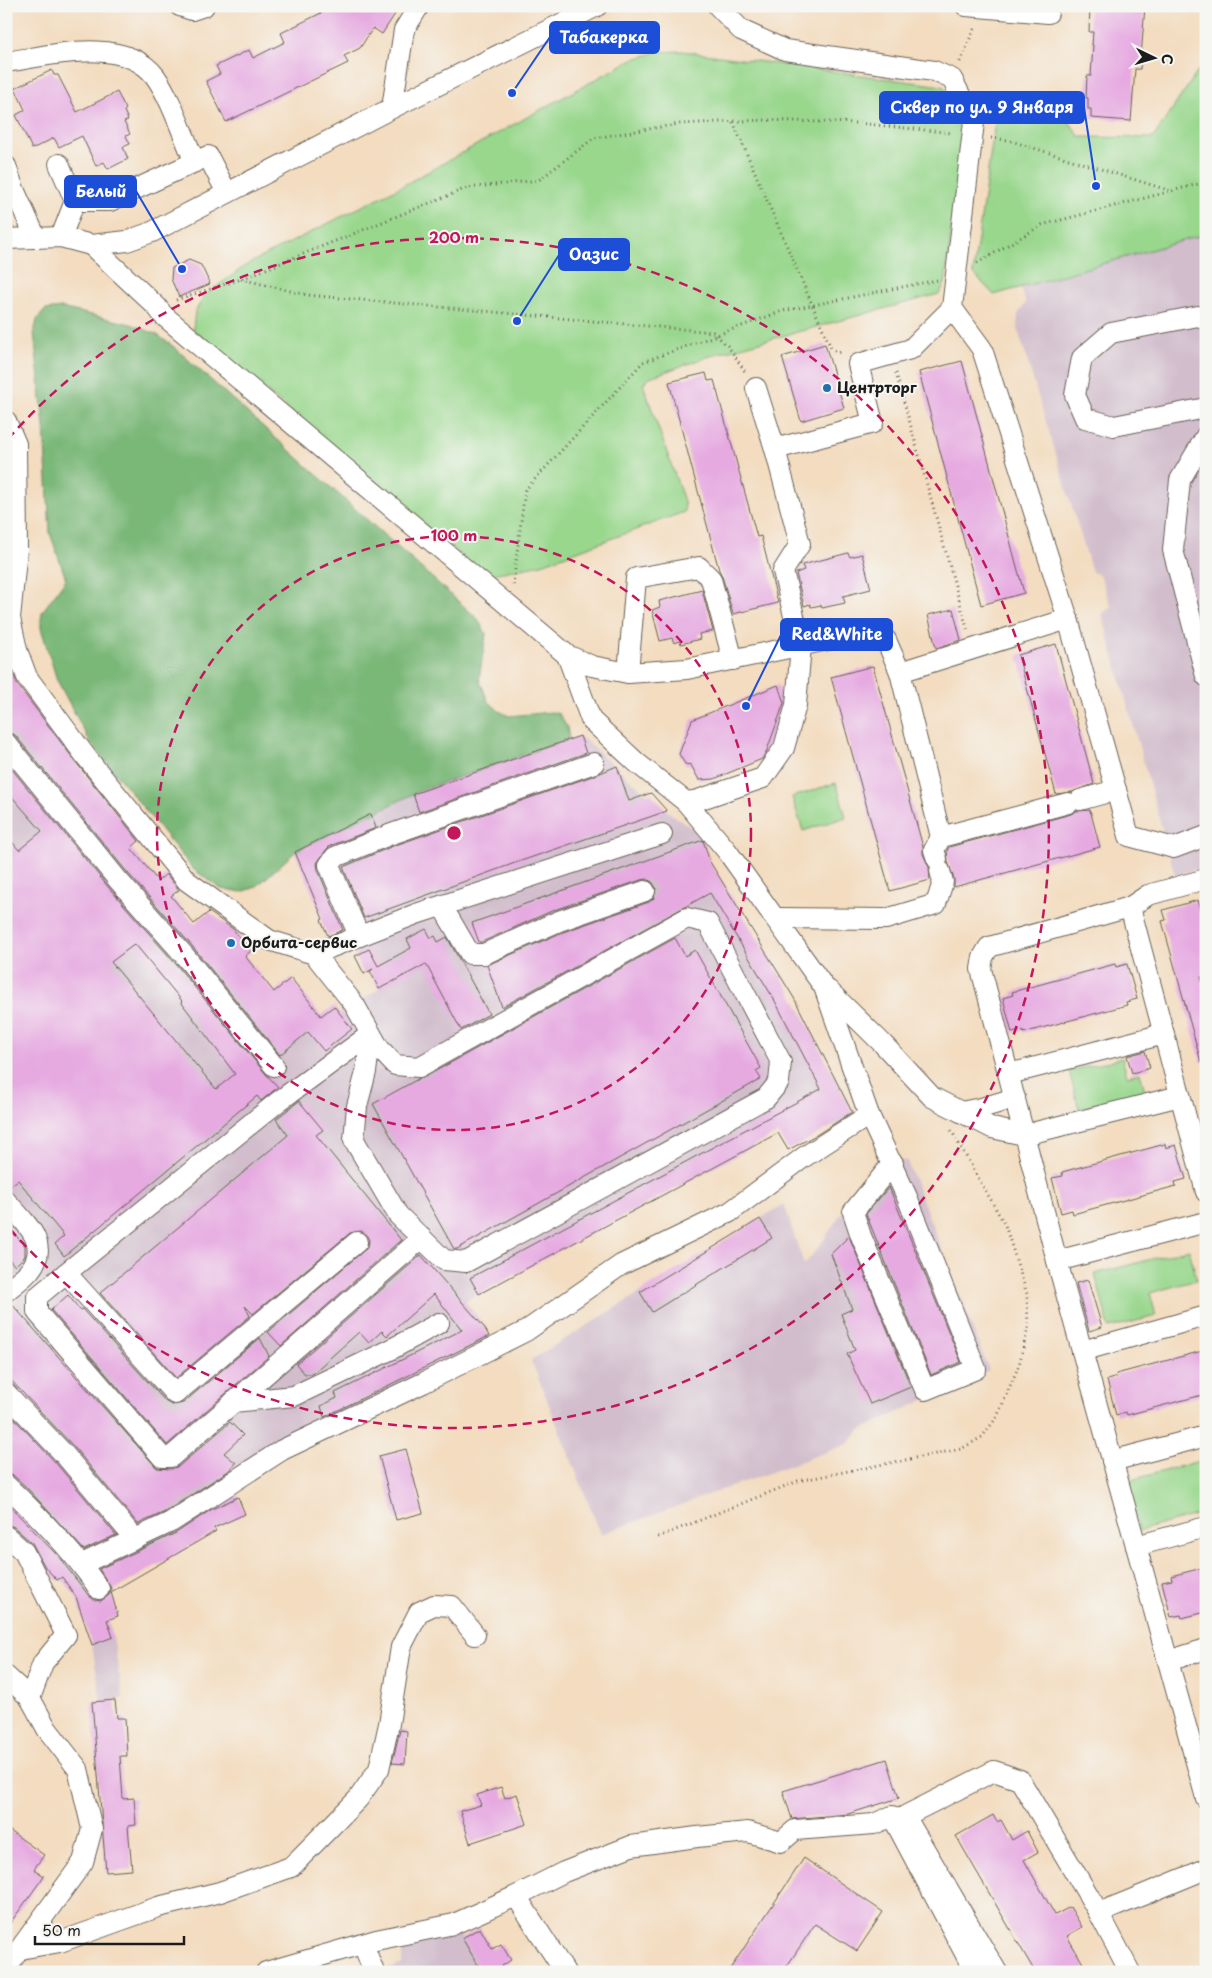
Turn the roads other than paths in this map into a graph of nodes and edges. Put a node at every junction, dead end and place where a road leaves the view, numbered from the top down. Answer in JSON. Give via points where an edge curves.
{"nodes":[{"id":1,"x":180,"y":6,"type":"edge"},
{"id":2,"x":204,"y":6,"type":"edge"},
{"id":3,"x":419,"y":6,"type":"edge"},
{"id":4,"x":718,"y":6,"type":"edge"},
{"id":5,"x":1048,"y":6,"type":"edge"},
{"id":6,"x":975,"y":7,"type":"edge"},
{"id":7,"x":590,"y":8,"type":"edge"},
{"id":8,"x":6,"y":62,"type":"edge"},
{"id":9,"x":392,"y":108,"type":"junction"},
{"id":10,"x":195,"y":162,"type":"junction"},
{"id":11,"x":59,"y":164,"type":"dead end"},
{"id":12,"x":6,"y":166,"type":"edge"},
{"id":13,"x":227,"y":193,"type":"junction"},
{"id":14,"x":75,"y":201,"type":"junction"},
{"id":15,"x":61,"y":237,"type":"junction"},
{"id":16,"x":36,"y":238,"type":"junction"},
{"id":17,"x":6,"y":239,"type":"edge"},
{"id":18,"x":91,"y":245,"type":"junction"},
{"id":19,"x":952,"y":308,"type":"junction"},
{"id":20,"x":1206,"y":319,"type":"edge"},
{"id":21,"x":756,"y":388,"type":"road end"},
{"id":22,"x":1206,"y":408,"type":"edge"},
{"id":23,"x":6,"y":421,"type":"edge"},
{"id":24,"x":1206,"y":436,"type":"edge"},
{"id":25,"x":775,"y":449,"type":"junction"},
{"id":26,"x":1068,"y":619,"type":"junction"},
{"id":27,"x":800,"y":645,"type":"junction"},
{"id":28,"x":567,"y":655,"type":"junction"},
{"id":29,"x":734,"y":660,"type":"junction"},
{"id":30,"x":900,"y":672,"type":"junction"},
{"id":31,"x":628,"y":673,"type":"junction"},
{"id":32,"x":1206,"y":676,"type":"edge"},
{"id":33,"x":6,"y":743,"type":"edge"},
{"id":34,"x":594,"y":763,"type":"dead end"},
{"id":35,"x":1116,"y":790,"type":"junction"},
{"id":36,"x":686,"y":802,"type":"junction"},
{"id":37,"x":662,"y":834,"type":"dead end"},
{"id":38,"x":1206,"y":836,"type":"edge"},
{"id":39,"x":941,"y":837,"type":"junction"},
{"id":40,"x":1206,"y":878,"type":"edge"},
{"id":41,"x":645,"y":892,"type":"dead end"},
{"id":42,"x":442,"y":906,"type":"junction"},
{"id":43,"x":1130,"y":907,"type":"junction"},
{"id":44,"x":777,"y":918,"type":"junction"},
{"id":45,"x":359,"y":936,"type":"junction"},
{"id":46,"x":314,"y":954,"type":"junction"},
{"id":47,"x":824,"y":987,"type":"junction"},
{"id":48,"x":371,"y":1034,"type":"junction"},
{"id":49,"x":1164,"y":1034,"type":"junction"},
{"id":50,"x":274,"y":1066,"type":"dead end"},
{"id":51,"x":1009,"y":1074,"type":"junction"},
{"id":52,"x":1180,"y":1096,"type":"junction"},
{"id":53,"x":1015,"y":1098,"type":"junction"},
{"id":54,"x":961,"y":1112,"type":"junction"},
{"id":55,"x":869,"y":1115,"type":"junction"},
{"id":56,"x":1024,"y":1135,"type":"junction"},
{"id":57,"x":893,"y":1163,"type":"junction"},
{"id":58,"x":1205,"y":1186,"type":"edge"},
{"id":59,"x":6,"y":1201,"type":"edge"},
{"id":60,"x":1206,"y":1222,"type":"edge"},
{"id":61,"x":422,"y":1238,"type":"junction"},
{"id":62,"x":357,"y":1242,"type":"dead end"},
{"id":63,"x":1057,"y":1261,"type":"junction"},
{"id":64,"x":66,"y":1273,"type":"junction"},
{"id":65,"x":6,"y":1291,"type":"edge"},
{"id":66,"x":1206,"y":1316,"type":"edge"},
{"id":67,"x":439,"y":1323,"type":"dead end"},
{"id":68,"x":1082,"y":1351,"type":"junction"},
{"id":69,"x":6,"y":1393,"type":"edge"},
{"id":70,"x":234,"y":1402,"type":"junction"},
{"id":71,"x":1206,"y":1436,"type":"edge"},
{"id":72,"x":1112,"y":1461,"type":"junction"},
{"id":73,"x":6,"y":1485,"type":"edge"},
{"id":74,"x":1206,"y":1527,"type":"edge"},
{"id":75,"x":6,"y":1536,"type":"edge"},
{"id":76,"x":136,"y":1539,"type":"junction"},
{"id":77,"x":1136,"y":1546,"type":"junction"},
{"id":78,"x":82,"y":1564,"type":"junction"},
{"id":79,"x":99,"y":1589,"type":"dead end"},
{"id":80,"x":475,"y":1635,"type":"dead end"},
{"id":81,"x":1206,"y":1649,"type":"edge"},
{"id":82,"x":1168,"y":1661,"type":"junction"},
{"id":83,"x":7,"y":1676,"type":"edge"},
{"id":84,"x":30,"y":1698,"type":"junction"},
{"id":85,"x":1199,"y":1744,"type":"edge"},
{"id":86,"x":1206,"y":1798,"type":"edge"},
{"id":87,"x":1206,"y":1869,"type":"edge"},
{"id":88,"x":516,"y":1896,"type":"junction"},
{"id":89,"x":1099,"y":1913,"type":"junction"},
{"id":90,"x":363,"y":1944,"type":"junction"},
{"id":91,"x":20,"y":1950,"type":"junction"},
{"id":92,"x":6,"y":1968,"type":"edge"},
{"id":93,"x":266,"y":1972,"type":"edge"},
{"id":94,"x":374,"y":1972,"type":"edge"},
{"id":95,"x":565,"y":1972,"type":"edge"},
{"id":96,"x":975,"y":1972,"type":"edge"},
{"id":97,"x":997,"y":1972,"type":"edge"},
{"id":98,"x":1130,"y":1972,"type":"edge"}],
"edges":[{"from":1,"to":2,"type":"street","via":[[192,10]]},
{"from":3,"to":9,"type":"street","via":[[404,30]]},
{"from":4,"to":19,"type":"street","via":[[741,30],[785,50],[934,71],[952,79],[974,122]]},
{"from":5,"to":6,"type":"street","via":[[1048,13]]},
{"from":7,"to":9,"type":"street"},
{"from":8,"to":10,"type":"street","via":[[79,51],[106,51],[143,64],[163,89]]},
{"from":9,"to":13,"type":"street"},
{"from":10,"to":13,"type":"street","via":[[208,156]]},
{"from":10,"to":14,"type":"street","via":[[110,201]]},
{"from":11,"to":14,"type":"street"},
{"from":12,"to":16,"type":"street"},
{"from":13,"to":18,"type":"street","via":[[152,232],[127,241]]},
{"from":14,"to":15,"type":"street"},
{"from":15,"to":16,"type":"street"},
{"from":15,"to":18,"type":"street"},
{"from":16,"to":17,"type":"street"},
{"from":18,"to":28,"type":"street","via":[[163,316]]},
{"from":19,"to":25,"type":"street","via":[[911,349],[858,364],[873,423]]},
{"from":19,"to":26,"type":"street","via":[[982,349]]},
{"from":20,"to":22,"type":"street","via":[[1198,316],[1111,333],[1082,358],[1075,395],[1085,418],[1114,426]]},
{"from":21,"to":25,"type":"street"},
{"from":23,"to":46,"type":"street","via":[[16,444],[16,549],[10,618],[27,677],[87,758],[187,881],[269,940]]},
{"from":24,"to":32,"type":"street","via":[[1180,480],[1174,550]]},
{"from":25,"to":27,"type":"street","via":[[800,544],[783,571]]},
{"from":26,"to":30,"type":"street"},
{"from":26,"to":35,"type":"street"},
{"from":27,"to":29,"type":"street"},
{"from":27,"to":30,"type":"street","via":[[871,631],[886,640]]},
{"from":27,"to":36,"type":"street","via":[[796,705],[784,748],[763,778]]},
{"from":28,"to":31,"type":"street","via":[[592,666]]},
{"from":28,"to":36,"type":"street","via":[[591,720]]},
{"from":29,"to":31,"type":"street","via":[[687,669]]},
{"from":29,"to":31,"type":"street","via":[[711,579],[699,567],[636,578]]},
{"from":30,"to":39,"type":"street"},
{"from":33,"to":50,"type":"street"},
{"from":34,"to":45,"type":"street","via":[[335,856],[329,865]]},
{"from":35,"to":38,"type":"street","via":[[1129,836],[1174,848]]},
{"from":35,"to":39,"type":"street"},
{"from":36,"to":44,"type":"street","via":[[727,850]]},
{"from":37,"to":42,"type":"street"},
{"from":39,"to":44,"type":"street","via":[[934,850],[944,882],[936,904],[886,918]]},
{"from":40,"to":43,"type":"street","via":[[1148,895]]},
{"from":41,"to":42,"type":"street","via":[[558,921],[484,954],[470,954]]},
{"from":42,"to":45,"type":"street"},
{"from":43,"to":49,"type":"street"},
{"from":43,"to":51,"type":"street","via":[[989,947],[981,969]]},
{"from":44,"to":47,"type":"street"},
{"from":45,"to":46,"type":"street"},
{"from":46,"to":48,"type":"street","via":[[354,1004]]},
{"from":47,"to":54,"type":"street","via":[[932,1097]]},
{"from":47,"to":55,"type":"street"},
{"from":48,"to":61,"type":"street","via":[[354,1140],[398,1215]]},
{"from":48,"to":61,"type":"street","via":[[395,1065],[419,1067],[687,918],[708,923],[781,1062],[779,1082],[766,1098],[466,1262],[444,1260]]},
{"from":48,"to":64,"type":"street","via":[[279,1101]]},
{"from":49,"to":51,"type":"street"},
{"from":49,"to":52,"type":"street"},
{"from":51,"to":53,"type":"street"},
{"from":52,"to":56,"type":"street"},
{"from":52,"to":58,"type":"street"},
{"from":53,"to":54,"type":"street"},
{"from":53,"to":56,"type":"street"},
{"from":54,"to":56,"type":"street","via":[[992,1128]]},
{"from":55,"to":57,"type":"street"},
{"from":55,"to":76,"type":"street","via":[[804,1157],[730,1212],[621,1265],[526,1331],[282,1450],[171,1522]]},
{"from":56,"to":63,"type":"street"},
{"from":57,"to":57,"type":"street","via":[[976,1369],[925,1390],[853,1212]]},
{"from":59,"to":65,"type":"street","via":[[38,1238],[39,1250],[31,1270]]},
{"from":60,"to":63,"type":"street"},
{"from":61,"to":70,"type":"street"},
{"from":62,"to":64,"type":"street","via":[[175,1394]]},
{"from":63,"to":68,"type":"street"},
{"from":64,"to":70,"type":"street","via":[[37,1297],[37,1312],[162,1457],[171,1456]]},
{"from":66,"to":68,"type":"street"},
{"from":67,"to":70,"type":"street","via":[[294,1396]]},
{"from":68,"to":72,"type":"street"},
{"from":69,"to":76,"type":"street","via":[[64,1454]]},
{"from":71,"to":72,"type":"street"},
{"from":72,"to":77,"type":"street"},
{"from":73,"to":78,"type":"street"},
{"from":74,"to":77,"type":"street"},
{"from":75,"to":84,"type":"street","via":[[24,1552],[66,1634],[43,1663]]},
{"from":76,"to":78,"type":"street"},
{"from":77,"to":82,"type":"street"},
{"from":78,"to":79,"type":"street"},
{"from":80,"to":91,"type":"street","via":[[452,1606],[434,1605],[419,1612],[401,1647],[379,1769],[358,1799],[291,1867],[220,1892],[158,1907],[60,1942]]},
{"from":81,"to":82,"type":"street"},
{"from":82,"to":85,"type":"street"},
{"from":83,"to":84,"type":"street"},
{"from":84,"to":91,"type":"street","via":[[78,1769],[92,1829],[83,1862]]},
{"from":85,"to":86,"type":"street"},
{"from":87,"to":89,"type":"street"},
{"from":88,"to":90,"type":"street","via":[[454,1924]]},
{"from":88,"to":95,"type":"street"},
{"from":88,"to":96,"type":"street","via":[[564,1872],[631,1846],[748,1832],[781,1842],[795,1830],[874,1824],[892,1816]]},
{"from":89,"to":97,"type":"street","via":[[1020,1780],[994,1771],[905,1816]]},
{"from":89,"to":98,"type":"street"},
{"from":90,"to":93,"type":"street"},
{"from":90,"to":94,"type":"street"},
{"from":91,"to":92,"type":"street"}]}
